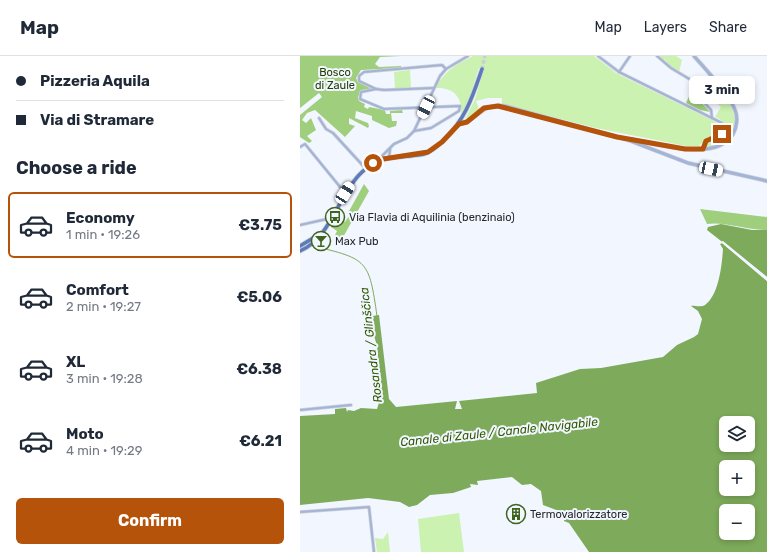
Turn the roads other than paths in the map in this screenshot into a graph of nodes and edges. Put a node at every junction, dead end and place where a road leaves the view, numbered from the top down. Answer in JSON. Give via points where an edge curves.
{"nodes":[{"id":1,"x":468,"y":56,"type":"edge"},
{"id":2,"x":598,"y":56,"type":"edge"},
{"id":3,"x":630,"y":56,"type":"edge"},
{"id":4,"x":657,"y":56,"type":"edge"},
{"id":5,"x":694,"y":56,"type":"edge"},
{"id":6,"x":446,"y":69,"type":"junction"},
{"id":7,"x":482,"y":69,"type":"tunnel mouth"},
{"id":8,"x":619,"y":72,"type":"junction"},
{"id":9,"x":433,"y":88,"type":"junction"},
{"id":10,"x":376,"y":89,"type":"junction"},
{"id":11,"x":426,"y":107,"type":"junction"},
{"id":12,"x":319,"y":118,"type":"dead end"},
{"id":13,"x":712,"y":118,"type":"junction"},
{"id":14,"x":459,"y":124,"type":"junction"},
{"id":15,"x":414,"y":130,"type":"junction"},
{"id":16,"x":617,"y":137,"type":"junction"},
{"id":17,"x":300,"y":147,"type":"edge"},
{"id":18,"x":390,"y":147,"type":"junction"},
{"id":19,"x":703,"y":149,"type":"junction"},
{"id":20,"x":389,"y":158,"type":"junction"},
{"id":21,"x":377,"y":160,"type":"junction"},
{"id":22,"x":366,"y":169,"type":"junction"},
{"id":23,"x":767,"y":181,"type":"edge"},
{"id":24,"x":345,"y":193,"type":"junction"},
{"id":25,"x":330,"y":220,"type":"junction"},
{"id":26,"x":300,"y":225,"type":"edge"},
{"id":27,"x":322,"y":231,"type":"junction"},
{"id":28,"x":301,"y":246,"type":"edge"},
{"id":29,"x":300,"y":251,"type":"edge"},
{"id":30,"x":351,"y":405,"type":"dead end"},
{"id":31,"x":300,"y":410,"type":"edge"},
{"id":32,"x":300,"y":512,"type":"edge"},
{"id":33,"x":374,"y":552,"type":"edge"}],
"edges":[{"from":1,"to":6,"type":"street"},
{"from":2,"to":8,"type":"street"},
{"from":3,"to":8,"type":"street"},
{"from":4,"to":13,"type":"street","via":[[696,83],[699,87],[699,98],[710,110]]},
{"from":5,"to":19,"type":"street","via":[[728,98],[737,115],[735,131],[729,140],[720,146]]},
{"from":6,"to":9,"type":"street"},
{"from":6,"to":10,"type":"street","via":[[440,65],[360,74],[359,81]]},
{"from":7,"to":14,"type":"main road","via":[[470,105]]},
{"from":8,"to":13,"type":"street"},
{"from":9,"to":10,"type":"street"},
{"from":9,"to":11,"type":"street"},
{"from":10,"to":11,"type":"street","via":[[361,92],[360,99],[384,109]]},
{"from":11,"to":15,"type":"street"},
{"from":11,"to":15,"type":"street","via":[[458,105],[460,108],[434,127]]},
{"from":12,"to":22,"type":"street","via":[[326,129],[333,133]]},
{"from":13,"to":19,"type":"street","via":[[722,122],[724,132],[706,141]]},
{"from":14,"to":16,"type":"street","via":[[467,122],[484,108],[498,106]]},
{"from":14,"to":20,"type":"main road","via":[[428,152]]},
{"from":15,"to":18,"type":"street"},
{"from":16,"to":19,"type":"street","via":[[685,149]]},
{"from":16,"to":23,"type":"street","via":[[688,163]]},
{"from":17,"to":24,"type":"street","via":[[306,144]]},
{"from":18,"to":20,"type":"street"},
{"from":18,"to":21,"type":"street"},
{"from":20,"to":21,"type":"main road"},
{"from":21,"to":22,"type":"main road"},
{"from":22,"to":24,"type":"main road"},
{"from":24,"to":25,"type":"main road"},
{"from":25,"to":26,"type":"street"},
{"from":25,"to":27,"type":"main road"},
{"from":27,"to":28,"type":"main road"},
{"from":27,"to":29,"type":"main road","via":[[309,246]]},
{"from":30,"to":31,"type":"street"},
{"from":32,"to":33,"type":"street","via":[[369,507]]}]}
